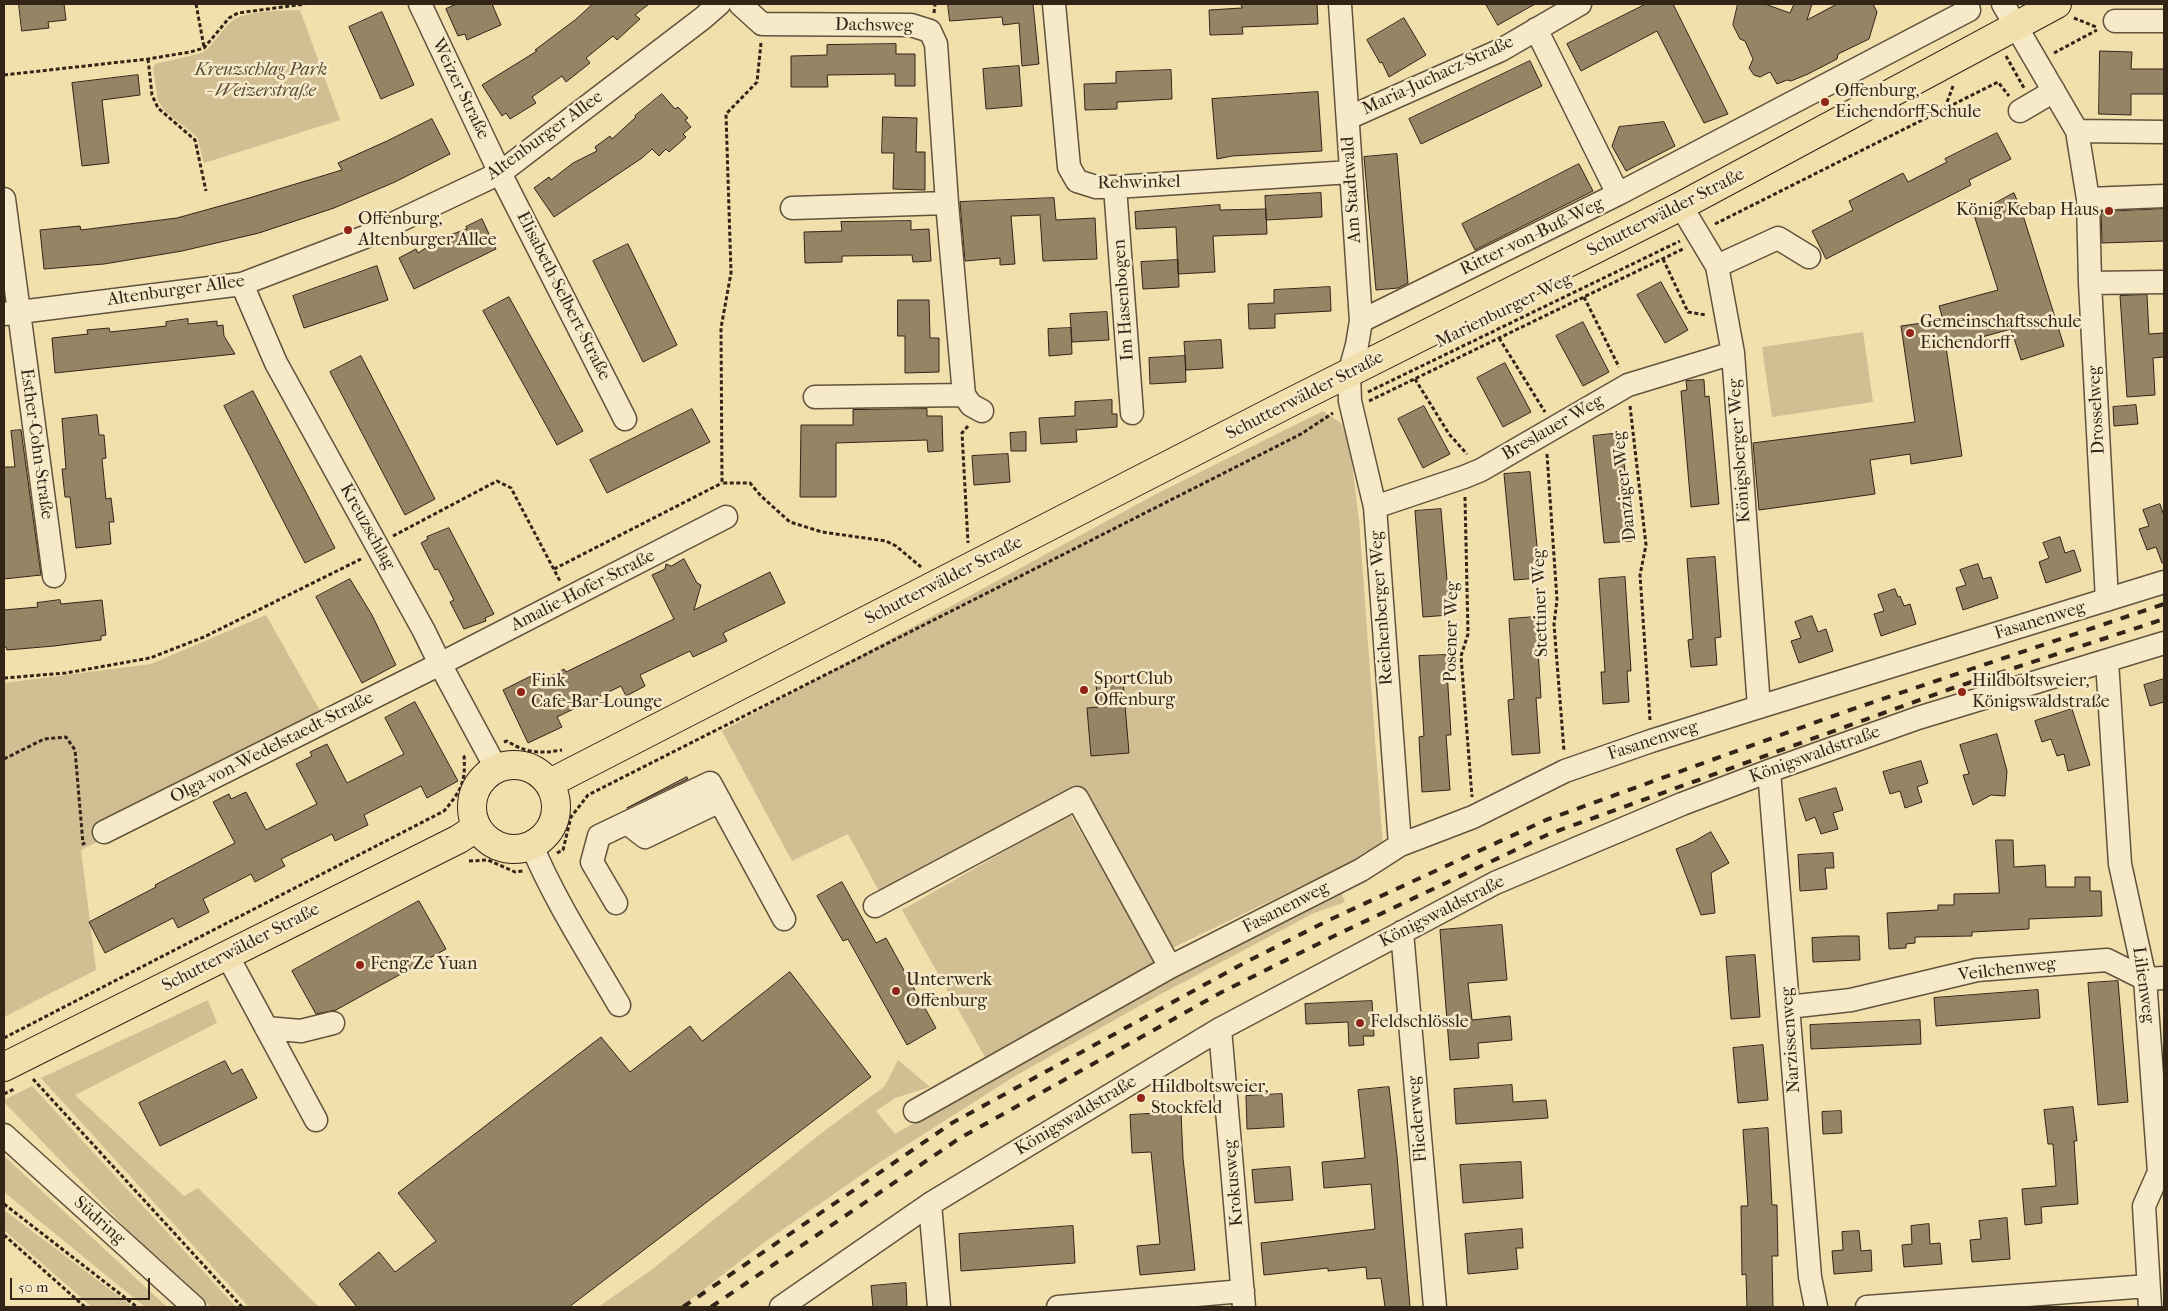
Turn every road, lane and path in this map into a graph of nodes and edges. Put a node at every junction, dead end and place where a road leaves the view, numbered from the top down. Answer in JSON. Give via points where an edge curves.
{"nodes":[{"id":1,"x":196,"y":4,"type":"edge"},
{"id":2,"x":305,"y":4,"type":"edge"},
{"id":3,"x":420,"y":4,"type":"edge"},
{"id":4,"x":718,"y":4,"type":"edge"},
{"id":5,"x":740,"y":4,"type":"edge"},
{"id":6,"x":1054,"y":4,"type":"edge"},
{"id":7,"x":1340,"y":4,"type":"edge"},
{"id":8,"x":1580,"y":4,"type":"edge"},
{"id":9,"x":2057,"y":4,"type":"edge"},
{"id":10,"x":1969,"y":10,"type":"dead end"},
{"id":11,"x":2009,"y":15,"type":"edge"},
{"id":12,"x":2164,"y":20,"type":"edge"},
{"id":13,"x":762,"y":24,"type":"junction"},
{"id":14,"x":2108,"y":25,"type":"joint"},
{"id":15,"x":1536,"y":28,"type":"junction"},
{"id":16,"x":204,"y":48,"type":"junction"},
{"id":17,"x":2006,"y":56,"type":"dead end"},
{"id":18,"x":148,"y":59,"type":"junction"},
{"id":19,"x":2056,"y":61,"type":"dead end"},
{"id":20,"x":4,"y":74,"type":"edge"},
{"id":21,"x":2054,"y":91,"type":"junction"},
{"id":22,"x":2026,"y":107,"type":"junction"},
{"id":23,"x":1348,"y":118,"type":"junction"},
{"id":24,"x":2077,"y":131,"type":"junction"},
{"id":25,"x":2154,"y":136,"type":"edge"},
{"id":26,"x":1351,"y":172,"type":"junction"},
{"id":27,"x":500,"y":173,"type":"junction"},
{"id":28,"x":1115,"y":187,"type":"junction"},
{"id":29,"x":206,"y":191,"type":"dead end"},
{"id":30,"x":1618,"y":194,"type":"junction"},
{"id":31,"x":2164,"y":196,"type":"edge"},
{"id":32,"x":4,"y":199,"type":"edge"},
{"id":33,"x":2088,"y":199,"type":"junction"},
{"id":34,"x":947,"y":204,"type":"junction"},
{"id":35,"x":1681,"y":206,"type":"junction"},
{"id":36,"x":792,"y":208,"type":"dead end"},
{"id":37,"x":1699,"y":237,"type":"junction"},
{"id":38,"x":1809,"y":257,"type":"dead end"},
{"id":39,"x":1662,"y":259,"type":"junction"},
{"id":40,"x":1717,"y":266,"type":"junction"},
{"id":41,"x":2164,"y":282,"type":"edge"},
{"id":42,"x":2090,"y":283,"type":"junction"},
{"id":43,"x":242,"y":284,"type":"junction"},
{"id":44,"x":1584,"y":297,"type":"junction"},
{"id":45,"x":11,"y":313,"type":"edge"},
{"id":46,"x":1728,"y":320,"type":"junction"},
{"id":47,"x":1361,"y":321,"type":"junction"},
{"id":48,"x":1499,"y":338,"type":"junction"},
{"id":49,"x":1733,"y":353,"type":"junction"},
{"id":50,"x":1349,"y":374,"type":"junction"},
{"id":51,"x":1414,"y":379,"type":"junction"},
{"id":52,"x":1628,"y":385,"type":"junction"},
{"id":53,"x":964,"y":395,"type":"junction"},
{"id":54,"x":814,"y":397,"type":"dead end"},
{"id":55,"x":1351,"y":405,"type":"junction"},
{"id":56,"x":982,"y":411,"type":"joint"},
{"id":57,"x":1132,"y":413,"type":"dead end"},
{"id":58,"x":625,"y":419,"type":"dead end"},
{"id":59,"x":1550,"y":430,"type":"junction"},
{"id":60,"x":1473,"y":474,"type":"junction"},
{"id":61,"x":722,"y":483,"type":"junction"},
{"id":62,"x":1375,"y":506,"type":"junction"},
{"id":63,"x":726,"y":518,"type":"dead end"},
{"id":64,"x":378,"y":548,"type":"junction"},
{"id":65,"x":969,"y":552,"type":"junction"},
{"id":66,"x":929,"y":564,"type":"dead end"},
{"id":67,"x":921,"y":567,"type":"junction"},
{"id":68,"x":554,"y":569,"type":"junction"},
{"id":69,"x":912,"y":572,"type":"dead end"},
{"id":70,"x":54,"y":576,"type":"dead end"},
{"id":71,"x":2164,"y":582,"type":"edge"},
{"id":72,"x":990,"y":592,"type":"junction"},
{"id":73,"x":569,"y":598,"type":"junction"},
{"id":74,"x":2107,"y":600,"type":"junction"},
{"id":75,"x":2164,"y":643,"type":"edge"},
{"id":76,"x":2107,"y":661,"type":"junction"},
{"id":77,"x":440,"y":664,"type":"junction"},
{"id":78,"x":4,"y":678,"type":"edge"},
{"id":79,"x":1759,"y":707,"type":"junction"},
{"id":80,"x":1651,"y":741,"type":"junction"},
{"id":81,"x":570,"y":746,"type":"dead end"},
{"id":82,"x":491,"y":758,"type":"junction"},
{"id":83,"x":4,"y":759,"type":"edge"},
{"id":84,"x":1566,"y":771,"type":"junction"},
{"id":85,"x":1769,"y":771,"type":"junction"},
{"id":86,"x":550,"y":784,"type":"junction"},
{"id":87,"x":588,"y":795,"type":"dead end"},
{"id":88,"x":1473,"y":817,"type":"junction"},
{"id":89,"x":477,"y":827,"type":"junction"},
{"id":90,"x":104,"y":832,"type":"joint"},
{"id":91,"x":1400,"y":845,"type":"junction"},
{"id":92,"x":532,"y":846,"type":"junction"},
{"id":93,"x":616,"y":903,"type":"dead end"},
{"id":94,"x":875,"y":906,"type":"dead end"},
{"id":95,"x":784,"y":919,"type":"dead end"},
{"id":96,"x":1402,"y":932,"type":"junction"},
{"id":97,"x":227,"y":955,"type":"junction"},
{"id":98,"x":1170,"y":967,"type":"junction"},
{"id":99,"x":2155,"y":978,"type":"edge"},
{"id":100,"x":619,"y":1005,"type":"dead end"},
{"id":101,"x":1788,"y":1007,"type":"junction"},
{"id":102,"x":333,"y":1023,"type":"dead end"},
{"id":103,"x":266,"y":1028,"type":"junction"},
{"id":104,"x":1220,"y":1030,"type":"junction"},
{"id":105,"x":4,"y":1038,"type":"edge"},
{"id":106,"x":4,"y":1067,"type":"edge"},
{"id":107,"x":33,"y":1079,"type":"dead end"},
{"id":108,"x":915,"y":1110,"type":"dead end"},
{"id":109,"x":316,"y":1120,"type":"dead end"},
{"id":110,"x":9,"y":1139,"type":"edge"},
{"id":111,"x":2162,"y":1171,"type":"edge"},
{"id":112,"x":4,"y":1204,"type":"edge"},
{"id":113,"x":930,"y":1204,"type":"junction"},
{"id":114,"x":4,"y":1235,"type":"edge"},
{"id":115,"x":2149,"y":1296,"type":"edge"},
{"id":116,"x":1243,"y":1299,"type":"edge"},
{"id":117,"x":85,"y":1307,"type":"edge"},
{"id":118,"x":136,"y":1307,"type":"edge"},
{"id":119,"x":194,"y":1307,"type":"edge"},
{"id":120,"x":242,"y":1307,"type":"edge"},
{"id":121,"x":781,"y":1307,"type":"edge"},
{"id":122,"x":939,"y":1307,"type":"edge"},
{"id":123,"x":1058,"y":1307,"type":"edge"},
{"id":124,"x":1435,"y":1307,"type":"edge"},
{"id":125,"x":1816,"y":1307,"type":"edge"},
{"id":126,"x":1866,"y":1307,"type":"edge"}],
"edges":[{"from":1,"to":16,"type":"path"},
{"from":2,"to":16,"type":"path","via":[[238,13],[229,18]]},
{"from":3,"to":27,"type":"street","name":"Weizer Straße"},
{"from":4,"to":27,"type":"street","name":"Altenburger Allee"},
{"from":5,"to":13,"type":"street"},
{"from":6,"to":28,"type":"street","name":"Rehwinkel","via":[[1069,167],[1078,181],[1096,187]]},
{"from":7,"to":23,"type":"street","name":"Am Stadtwald"},
{"from":8,"to":15,"type":"street","name":"Maria-Juchacz-Straße"},
{"from":9,"to":11,"type":"main road","name":"Schutterwälder Straße"},
{"from":10,"to":30,"type":"street"},
{"from":11,"to":21,"type":"street","name":"Drosselweg"},
{"from":11,"to":35,"type":"main road","name":"Schutterwälder Straße"},
{"from":12,"to":14,"type":"street"},
{"from":13,"to":34,"type":"street","name":"Dachsweg","via":[[911,25],[930,31],[936,44]]},
{"from":13,"to":61,"type":"path","via":[[757,82],[726,114],[731,273],[721,328]]},
{"from":14,"to":19,"type":"path","via":[[2053,53]]},
{"from":15,"to":23,"type":"street","name":"Maria-Juchacz-Straße","via":[[1501,50]]},
{"from":15,"to":30,"type":"street","name":"Ritter-von-Buß-Weg"},
{"from":16,"to":18,"type":"path"},
{"from":17,"to":22,"type":"path"},
{"from":18,"to":20,"type":"path"},
{"from":18,"to":29,"type":"path","via":[[152,95],[158,108],[195,140]]},
{"from":21,"to":22,"type":"street"},
{"from":21,"to":24,"type":"street","name":"Drosselweg"},
{"from":22,"to":37,"type":"path","via":[[1998,82]]},
{"from":23,"to":26,"type":"street","name":"Am Stadtwald"},
{"from":24,"to":25,"type":"street"},
{"from":24,"to":33,"type":"street","name":"Drosselweg"},
{"from":26,"to":28,"type":"street","name":"Rehwinkel"},
{"from":26,"to":47,"type":"street","name":"Am Stadtwald"},
{"from":27,"to":43,"type":"street","name":"Altenburger Allee","via":[[365,237]]},
{"from":27,"to":58,"type":"street","name":"Elisabeth-Selbert-Straße"},
{"from":28,"to":57,"type":"street","name":"Im Hasenbogen"},
{"from":30,"to":47,"type":"street","name":"Ritter-von-Buß-Weg"},
{"from":31,"to":33,"type":"street"},
{"from":32,"to":45,"type":"street","name":"Esther-Cohn-Straße"},
{"from":33,"to":42,"type":"street","name":"Drosselweg"},
{"from":34,"to":36,"type":"street"},
{"from":34,"to":53,"type":"street","name":"Dachsweg"},
{"from":35,"to":37,"type":"street","name":"Königsberger Weg"},
{"from":35,"to":50,"type":"main road","name":"Schutterwälder Straße"},
{"from":37,"to":39,"type":"path"},
{"from":37,"to":40,"type":"street","name":"Königsberger Weg"},
{"from":37,"to":55,"type":"path","name":"Marienburger Weg"},
{"from":38,"to":40,"type":"street","via":[[1778,238]]},
{"from":39,"to":44,"type":"path"},
{"from":39,"to":46,"type":"path","via":[[1688,312]]},
{"from":40,"to":46,"type":"street","name":"Königsberger Weg"},
{"from":41,"to":42,"type":"street"},
{"from":42,"to":74,"type":"street","name":"Drosselweg"},
{"from":43,"to":45,"type":"street","name":"Altenburger Allee"},
{"from":43,"to":64,"type":"street","name":"Kreuzschlag","via":[[276,363]]},
{"from":44,"to":48,"type":"path"},
{"from":44,"to":52,"type":"path","name":"Danziger Weg"},
{"from":45,"to":70,"type":"street","name":"Esther-Cohn-Straße"},
{"from":46,"to":49,"type":"street","name":"Königsberger Weg"},
{"from":47,"to":50,"type":"street","name":"Am Stadtwald"},
{"from":48,"to":51,"type":"path"},
{"from":48,"to":59,"type":"path","name":"Stettiner Weg"},
{"from":49,"to":52,"type":"street","name":"Breslauer Weg"},
{"from":49,"to":79,"type":"street","name":"Königsberger Weg"},
{"from":50,"to":55,"type":"street","name":"Reichenberger Weg"},
{"from":50,"to":65,"type":"main road","name":"Schutterwälder Straße"},
{"from":51,"to":55,"type":"path"},
{"from":51,"to":60,"type":"path"},
{"from":52,"to":59,"type":"street","name":"Breslauer Weg"},
{"from":52,"to":80,"type":"path","name":"Danziger Weg","via":[[1646,545],[1640,575]]},
{"from":53,"to":54,"type":"street"},
{"from":53,"to":56,"type":"street","via":[[971,405]]},
{"from":55,"to":62,"type":"street","name":"Reichenberger Weg"},
{"from":55,"to":72,"type":"path","via":[[1301,434]]},
{"from":56,"to":65,"type":"path","via":[[962,433]]},
{"from":59,"to":60,"type":"street","name":"Breslauer Weg"},
{"from":59,"to":84,"type":"path","name":"Stettiner Weg","via":[[1557,600],[1554,624]]},
{"from":60,"to":62,"type":"street","name":"Breslauer Weg"},
{"from":60,"to":88,"type":"path","name":"Posener Weg","via":[[1468,634],[1461,656]]},
{"from":61,"to":67,"type":"path","via":[[750,483],[790,522],[822,532],[886,542],[896,546]]},
{"from":61,"to":68,"type":"path"},
{"from":62,"to":91,"type":"street","name":"Reichenberger Weg"},
{"from":63,"to":73,"type":"street","name":"Amalie-Hofer-Straße"},
{"from":64,"to":68,"type":"path","via":[[497,481],[511,488]]},
{"from":64,"to":77,"type":"street","name":"Kreuzschlag"},
{"from":64,"to":78,"type":"path","via":[[204,637],[150,658],[66,673]]},
{"from":65,"to":72,"type":"path"},
{"from":65,"to":86,"type":"main road","name":"Schutterwälder Straße"},
{"from":66,"to":67,"type":"path"},
{"from":67,"to":69,"type":"path"},
{"from":68,"to":73,"type":"path"},
{"from":71,"to":74,"type":"street","name":"Fasanenweg"},
{"from":72,"to":87,"type":"path"},
{"from":73,"to":77,"type":"street","name":"Amalie-Hofer-Straße"},
{"from":74,"to":79,"type":"street","name":"Fasanenweg"},
{"from":75,"to":76,"type":"street","name":"Königswaldstraße"},
{"from":76,"to":85,"type":"street","name":"Königswaldstraße","via":[[1918,718]]},
{"from":76,"to":99,"type":"street","name":"Lilienweg","via":[[2120,864]]},
{"from":77,"to":82,"type":"street","name":"Kreuzschlag"},
{"from":77,"to":90,"type":"street","name":"Olga-von-Wedelstaedt-Straße"},
{"from":79,"to":80,"type":"street","name":"Fasanenweg"},
{"from":80,"to":84,"type":"street","name":"Fasanenweg"},
{"from":81,"to":82,"type":"path","via":[[543,753],[522,750],[507,741]]},
{"from":82,"to":86,"type":"main road","via":[[524,765],[543,775]]},
{"from":82,"to":89,"type":"main road","via":[[472,802],[472,815]]},
{"from":82,"to":105,"type":"path","via":[[464,757],[465,772],[460,791],[444,811]]},
{"from":83,"to":90,"type":"path","via":[[44,739],[66,737],[75,750],[83,844]]},
{"from":84,"to":88,"type":"street","name":"Fasanenweg"},
{"from":85,"to":96,"type":"street","name":"Königswaldstraße","via":[[1495,883]]},
{"from":85,"to":101,"type":"street","name":"Narzissenweg"},
{"from":86,"to":92,"type":"main road","via":[[556,796],[557,811],[544,837]]},
{"from":88,"to":91,"type":"street","name":"Fasanenweg"},
{"from":89,"to":92,"type":"main road","via":[[495,845],[507,849]]},
{"from":89,"to":97,"type":"main road","name":"Schutterwälder Straße"},
{"from":91,"to":98,"type":"street","name":"Fasanenweg","via":[[1361,870]]},
{"from":92,"to":100,"type":"street"},
{"from":93,"to":95,"type":"street","via":[[592,862],[599,836],[627,823],[645,837],[720,801]]},
{"from":94,"to":98,"type":"street","via":[[1077,798]]},
{"from":96,"to":104,"type":"street","name":"Königswaldstraße"},
{"from":96,"to":124,"type":"street","name":"Fliederweg"},
{"from":97,"to":103,"type":"street"},
{"from":97,"to":106,"type":"main road","name":"Schutterwälder Straße"},
{"from":98,"to":108,"type":"street","name":"Fasanenweg"},
{"from":99,"to":101,"type":"street","name":"Veilchenweg","via":[[2107,960],[1977,970],[1851,1000]]},
{"from":99,"to":111,"type":"street","name":"Lilienweg"},
{"from":101,"to":125,"type":"street","name":"Narzissenweg","via":[[1810,1277]]},
{"from":102,"to":103,"type":"street","via":[[301,1031]]},
{"from":103,"to":109,"type":"street"},
{"from":104,"to":113,"type":"street","name":"Königswaldstraße"},
{"from":104,"to":116,"type":"street","name":"Krokusweg"},
{"from":107,"to":120,"type":"path"},
{"from":110,"to":119,"type":"street","name":"Südring"},
{"from":111,"to":115,"type":"street","name":"Lilienweg","via":[[2144,1206]]},
{"from":112,"to":118,"type":"path"},
{"from":113,"to":121,"type":"street","name":"Königswaldstraße"},
{"from":113,"to":122,"type":"street"},
{"from":114,"to":117,"type":"path"},
{"from":115,"to":126,"type":"street"},
{"from":116,"to":123,"type":"street"}]}
